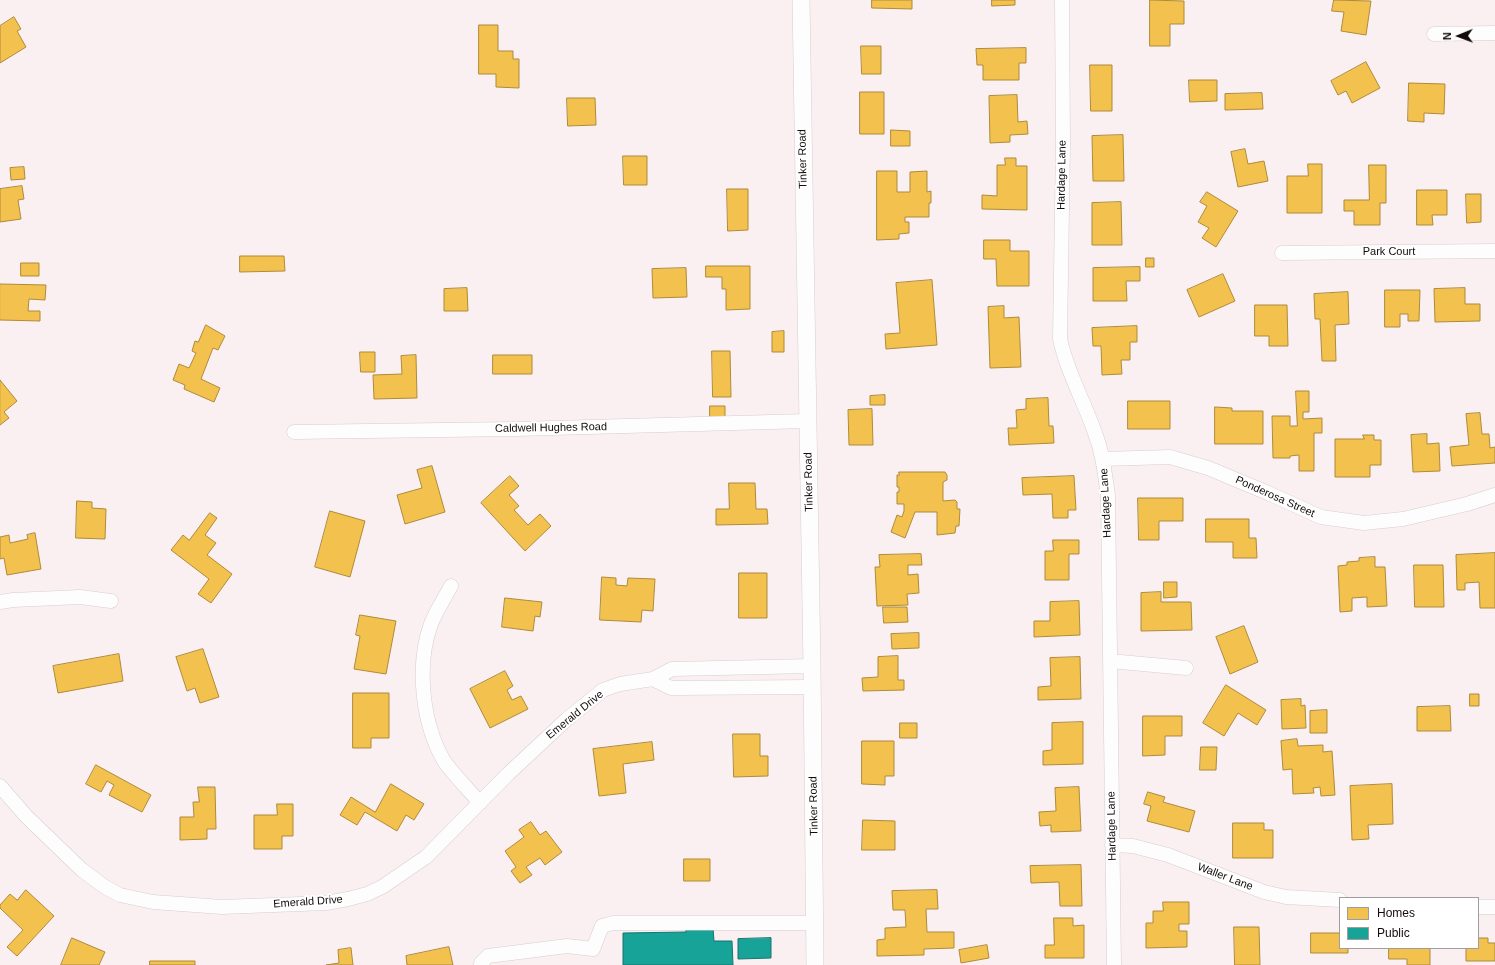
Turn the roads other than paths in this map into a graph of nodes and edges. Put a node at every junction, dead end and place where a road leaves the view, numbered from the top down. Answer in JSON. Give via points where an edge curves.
{"nodes":[{"id":1,"x":801,"y":0,"type":"edge"},
{"id":2,"x":1062,"y":0,"type":"edge"},
{"id":3,"x":1495,"y":33,"type":"edge"},
{"id":4,"x":1434,"y":34,"type":"dead end"},
{"id":5,"x":1495,"y":251,"type":"edge"},
{"id":6,"x":1282,"y":253,"type":"dead end"},
{"id":7,"x":807,"y":421,"type":"junction"},
{"id":8,"x":294,"y":432,"type":"dead end"},
{"id":9,"x":1103,"y":459,"type":"junction"},
{"id":10,"x":1495,"y":495,"type":"edge"},
{"id":11,"x":450,"y":586,"type":"dead end"},
{"id":12,"x":111,"y":601,"type":"dead end"},
{"id":13,"x":0,"y":602,"type":"edge"},
{"id":14,"x":1110,"y":661,"type":"junction"},
{"id":15,"x":812,"y":666,"type":"junction"},
{"id":16,"x":1186,"y":668,"type":"dead end"},
{"id":17,"x":653,"y":679,"type":"junction"},
{"id":18,"x":812,"y":687,"type":"junction"},
{"id":19,"x":0,"y":786,"type":"edge"},
{"id":20,"x":480,"y":803,"type":"junction"},
{"id":21,"x":1112,"y":845,"type":"junction"},
{"id":22,"x":1339,"y":900,"type":"edge"},
{"id":23,"x":1479,"y":906,"type":"edge"},
{"id":24,"x":1495,"y":907,"type":"edge"},
{"id":25,"x":815,"y":923,"type":"junction"},
{"id":26,"x":481,"y":965,"type":"edge"},
{"id":27,"x":815,"y":965,"type":"edge"},
{"id":28,"x":1114,"y":965,"type":"edge"}],
"edges":[{"from":1,"to":7,"type":"main road","name":"Tinker Road"},
{"from":2,"to":9,"type":"street","name":"Hardage Lane","via":[[1060,339],[1064,357]]},
{"from":3,"to":4,"type":"street"},
{"from":5,"to":6,"type":"street","name":"Park Court"},
{"from":7,"to":8,"type":"street","name":"Caldwell Hughes Road"},
{"from":7,"to":15,"type":"main road","name":"Tinker Road"},
{"from":9,"to":10,"type":"street","name":"Ponderosa Street","via":[[1170,457],[1208,468],[1321,517],[1364,523],[1403,519]]},
{"from":9,"to":14,"type":"street","name":"Hardage Lane","via":[[1108,496]]},
{"from":11,"to":20,"type":"street","via":[[431,625],[425,650],[424,698],[428,726],[444,761]]},
{"from":12,"to":13,"type":"street","via":[[80,597]]},
{"from":14,"to":16,"type":"street"},
{"from":14,"to":21,"type":"street","name":"Hardage Lane"},
{"from":15,"to":17,"type":"street","name":"Emerald Drive","via":[[672,669]]},
{"from":15,"to":18,"type":"main road","name":"Tinker Road"},
{"from":17,"to":18,"type":"street","via":[[671,688]]},
{"from":17,"to":20,"type":"street","name":"Emerald Drive","via":[[620,684],[603,690],[567,719]]},
{"from":18,"to":25,"type":"main road","name":"Tinker Road"},
{"from":19,"to":20,"type":"street","name":"Emerald Drive","via":[[26,816],[82,870],[105,887],[120,895],[153,902],[222,907],[326,903],[367,894],[382,887],[426,857]]},
{"from":21,"to":22,"type":"street","name":"Waller Lane","via":[[1133,846],[1168,855],[1264,892],[1286,897]]},
{"from":21,"to":28,"type":"street","name":"Hardage Lane"},
{"from":23,"to":24,"type":"street"},
{"from":25,"to":26,"type":"street","via":[[613,923],[602,926],[593,949],[567,946],[488,956]]},
{"from":25,"to":27,"type":"main road","name":"Tinker Road"}]}
